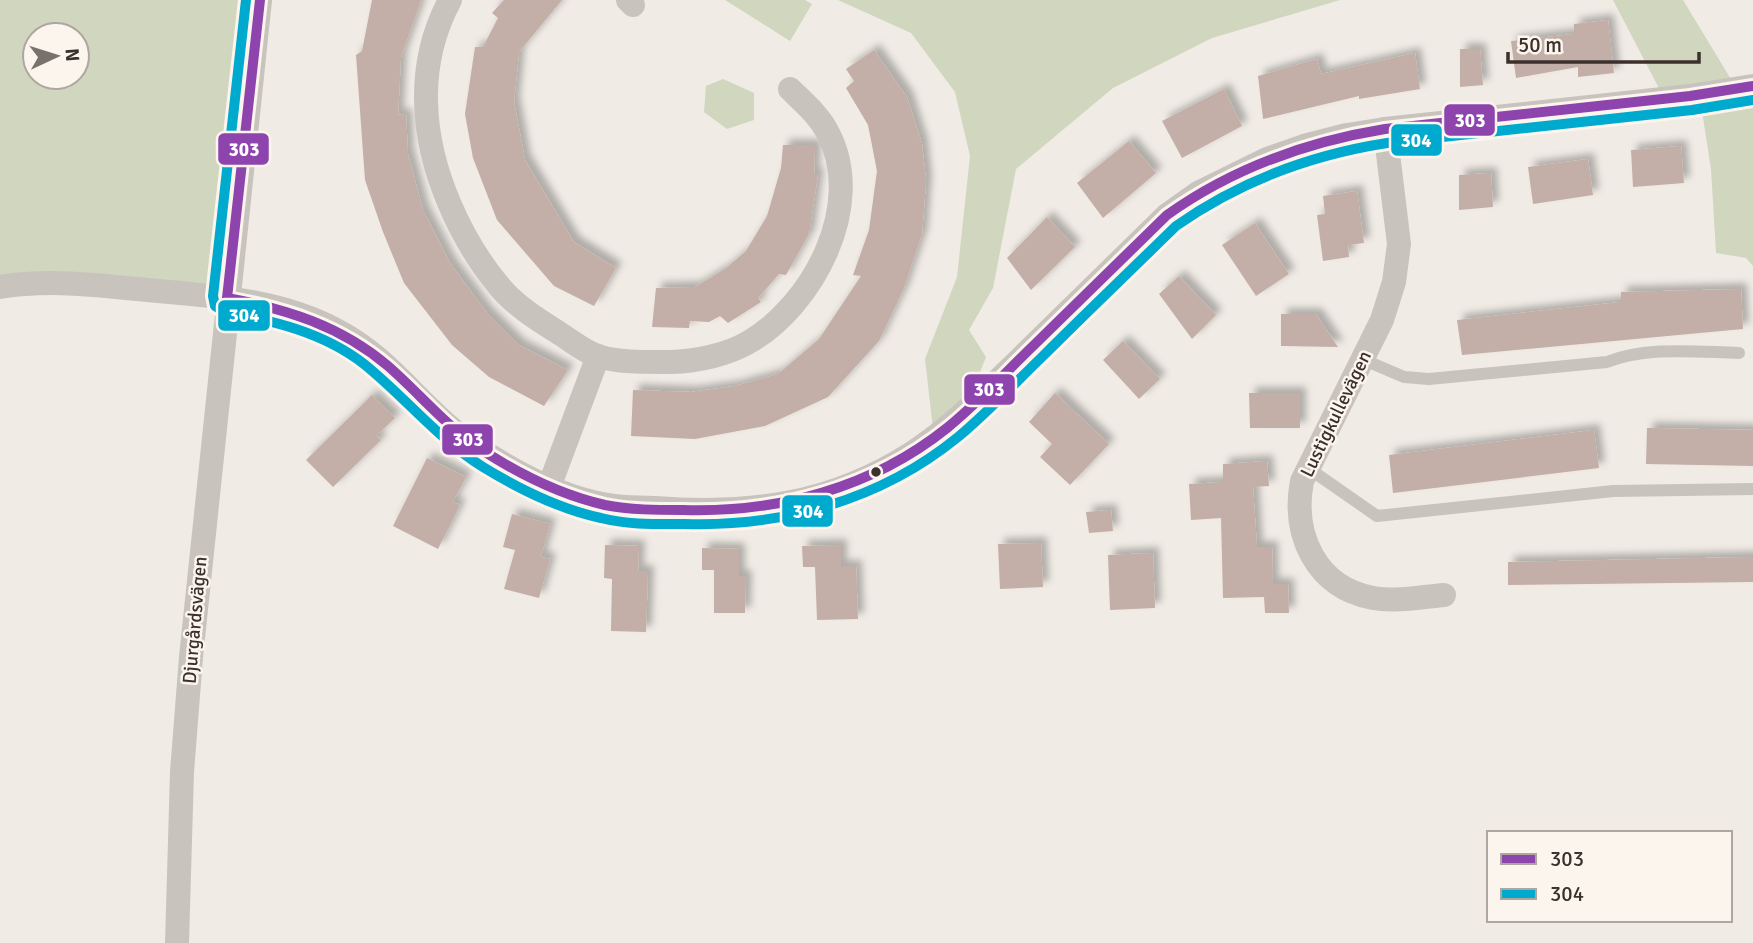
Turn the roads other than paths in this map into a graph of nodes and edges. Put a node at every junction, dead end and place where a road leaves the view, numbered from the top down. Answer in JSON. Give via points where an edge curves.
{"nodes":[{"id":1,"x":260,"y":0,"type":"edge"},
{"id":2,"x":450,"y":0,"type":"edge"},
{"id":3,"x":1753,"y":86,"type":"edge"},
{"id":4,"x":790,"y":89,"type":"dead end"},
{"id":5,"x":1385,"y":129,"type":"junction"},
{"id":6,"x":0,"y":286,"type":"edge"},
{"id":7,"x":227,"y":298,"type":"junction"},
{"id":8,"x":1739,"y":353,"type":"dead end"},
{"id":9,"x":598,"y":356,"type":"junction"},
{"id":10,"x":1362,"y":359,"type":"junction"},
{"id":11,"x":1308,"y":468,"type":"junction"},
{"id":12,"x":549,"y":486,"type":"junction"},
{"id":13,"x":1753,"y":489,"type":"edge"},
{"id":14,"x":1444,"y":595,"type":"dead end"},
{"id":15,"x":177,"y":943,"type":"edge"}],
"edges":[{"from":1,"to":7,"type":"street","name":"Djurgårdsvägen"},
{"from":2,"to":9,"type":"street","via":[[437,24],[426,73],[426,111],[442,187],[460,230],[499,287],[531,315]]},
{"from":3,"to":5,"type":"street"},
{"from":4,"to":9,"type":"street","via":[[828,133],[835,149],[840,190],[837,215],[819,269],[793,308],[747,343],[719,354],[661,362]]},
{"from":5,"to":10,"type":"street","name":"Lustigkullevägen","via":[[1398,263],[1389,303]]},
{"from":5,"to":12,"type":"street","via":[[1304,146],[1198,193],[1167,215],[965,413],[877,473],[802,500],[745,510],[608,505]]},
{"from":6,"to":7,"type":"street","via":[[59,282]]},
{"from":7,"to":12,"type":"street","via":[[290,310],[337,330],[374,354],[466,440]]},
{"from":7,"to":15,"type":"street","name":"Djurgårdsvägen","via":[[184,746]]},
{"from":8,"to":10,"type":"lane","via":[[1646,352],[1607,362],[1429,379],[1404,377]]},
{"from":9,"to":12,"type":"street"},
{"from":10,"to":11,"type":"street","name":"Lustigkullevägen"},
{"from":11,"to":13,"type":"lane","via":[[1377,516],[1613,491]]},
{"from":11,"to":14,"type":"street","name":"Lustigkullevägen","via":[[1299,499],[1302,534],[1319,566],[1358,594],[1373,598]]}]}
